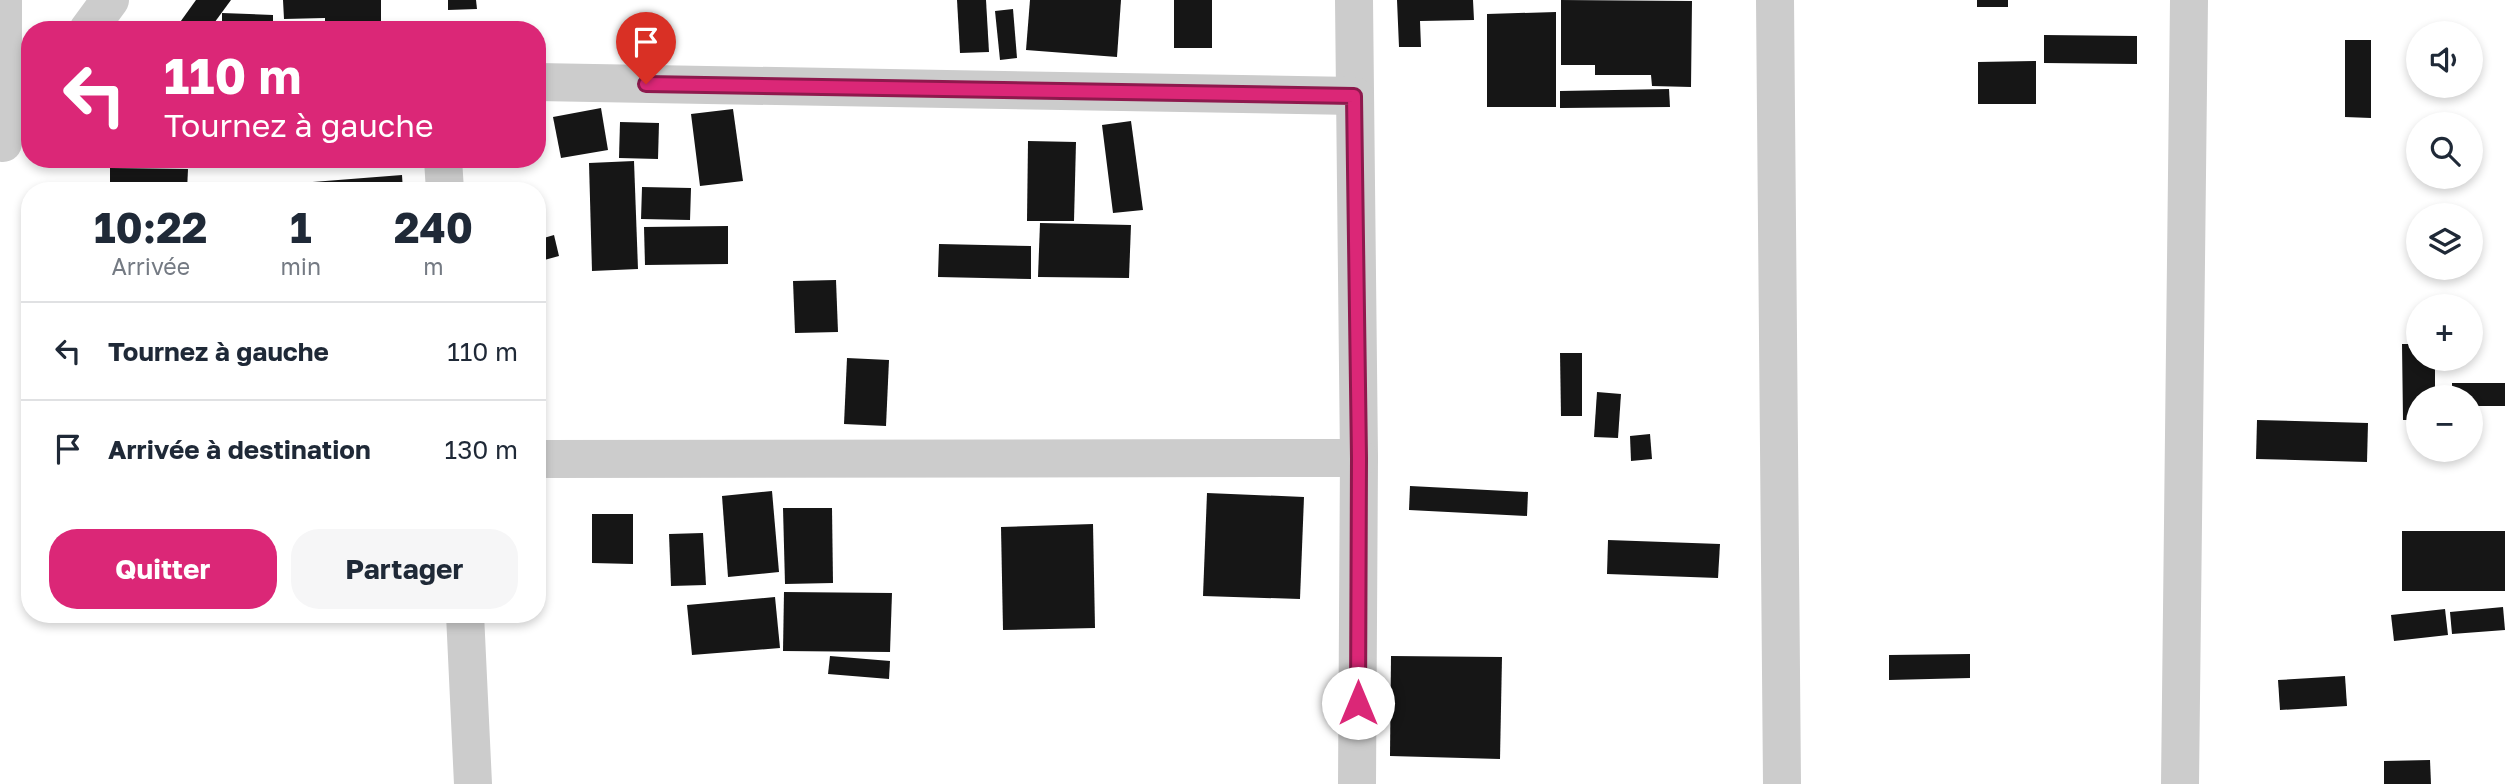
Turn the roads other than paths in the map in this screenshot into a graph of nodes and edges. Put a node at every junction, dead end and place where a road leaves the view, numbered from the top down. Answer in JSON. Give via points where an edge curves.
{"nodes":[{"id":1,"x":3,"y":0,"type":"edge"},
{"id":2,"x":110,"y":0,"type":"edge"},
{"id":3,"x":1354,"y":0,"type":"edge"},
{"id":4,"x":1775,"y":0,"type":"edge"},
{"id":5,"x":2189,"y":0,"type":"edge"},
{"id":6,"x":95,"y":21,"type":"edge"},
{"id":7,"x":546,"y":82,"type":"edge"},
{"id":8,"x":1354,"y":96,"type":"junction"},
{"id":9,"x":21,"y":119,"type":"edge"},
{"id":10,"x":1,"y":145,"type":"edge"},
{"id":11,"x":1359,"y":458,"type":"junction"},
{"id":12,"x":546,"y":459,"type":"edge"},
{"id":13,"x":465,"y":623,"type":"edge"},
{"id":14,"x":473,"y":784,"type":"edge"},
{"id":15,"x":1357,"y":784,"type":"edge"},
{"id":16,"x":1782,"y":784,"type":"edge"},
{"id":17,"x":2180,"y":784,"type":"edge"}],
"edges":[{"from":1,"to":10,"type":"street"},
{"from":2,"to":6,"type":"street"},
{"from":3,"to":8,"type":"street"},
{"from":4,"to":16,"type":"street"},
{"from":5,"to":17,"type":"street"},
{"from":7,"to":8,"type":"street"},
{"from":8,"to":11,"type":"street"},
{"from":9,"to":10,"type":"street"},
{"from":11,"to":12,"type":"street"},
{"from":11,"to":15,"type":"street"},
{"from":13,"to":14,"type":"street"}]}
